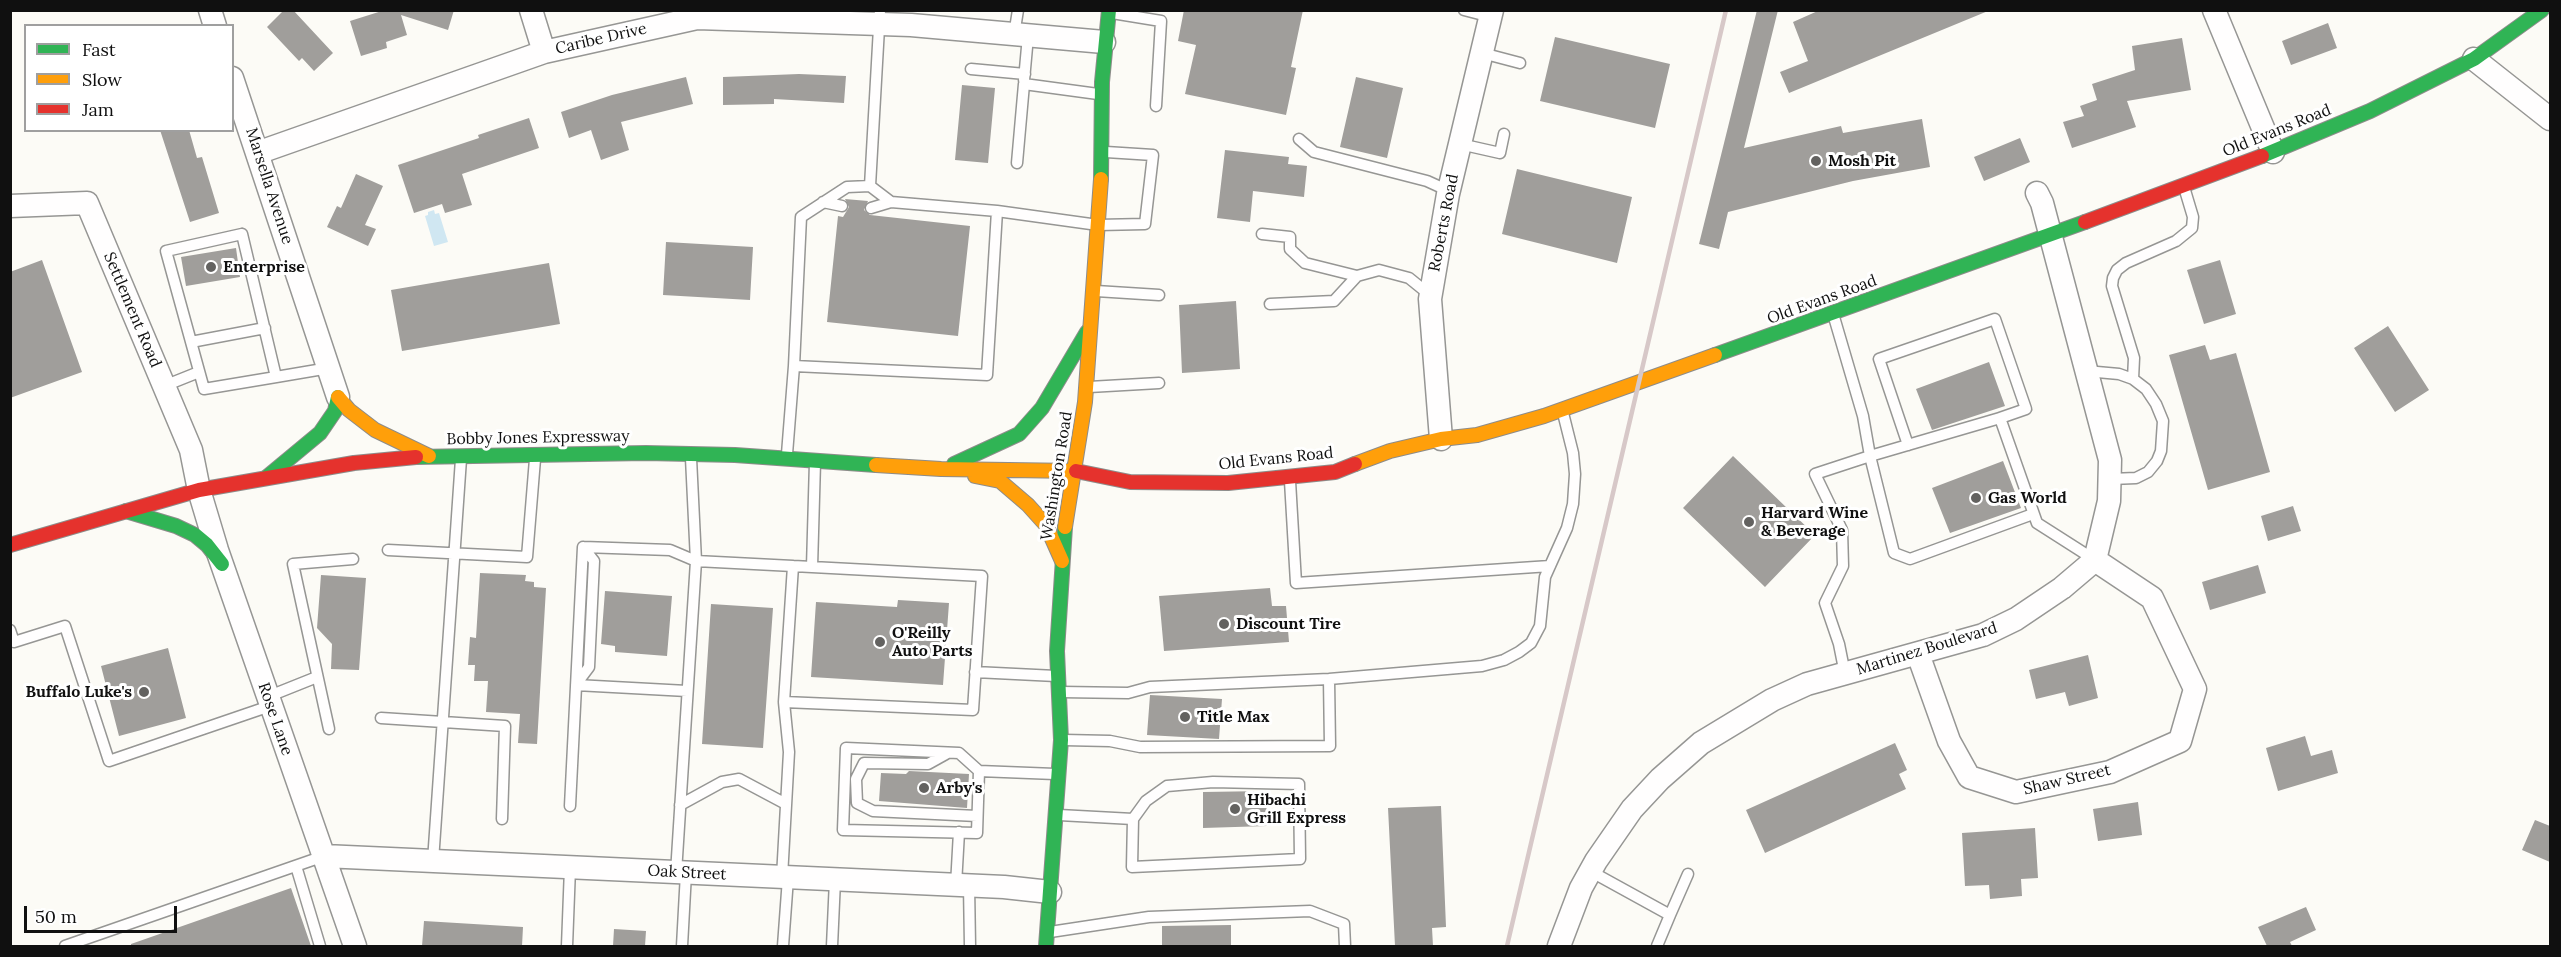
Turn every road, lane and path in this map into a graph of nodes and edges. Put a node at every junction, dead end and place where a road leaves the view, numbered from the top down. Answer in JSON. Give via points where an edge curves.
{"nodes":[{"id":1,"x":531,"y":10,"type":"edge"},
{"id":2,"x":1018,"y":10,"type":"edge"},
{"id":3,"x":1464,"y":10,"type":"edge"},
{"id":4,"x":2214,"y":10,"type":"edge"},
{"id":5,"x":2542,"y":10,"type":"edge"},
{"id":6,"x":1109,"y":12,"type":"edge"},
{"id":7,"x":1492,"y":14,"type":"edge"},
{"id":8,"x":880,"y":17,"type":"edge"},
{"id":9,"x":1021,"y":35,"type":"junction"},
{"id":10,"x":1104,"y":42,"type":"junction"},
{"id":11,"x":544,"y":52,"type":"junction"},
{"id":12,"x":1482,"y":53,"type":"junction"},
{"id":13,"x":2474,"y":59,"type":"junction"},
{"id":14,"x":1520,"y":63,"type":"dead end"},
{"id":15,"x":971,"y":69,"type":"dead end"},
{"id":16,"x":1024,"y":79,"type":"junction"},
{"id":17,"x":234,"y":84,"type":"edge"},
{"id":18,"x":1102,"y":94,"type":"junction"},
{"id":19,"x":1155,"y":106,"type":"dead end"},
{"id":20,"x":2550,"y":119,"type":"edge"},
{"id":21,"x":1504,"y":134,"type":"dead end"},
{"id":22,"x":1299,"y":139,"type":"dead end"},
{"id":23,"x":1460,"y":144,"type":"junction"},
{"id":24,"x":1103,"y":152,"type":"junction"},
{"id":25,"x":2273,"y":152,"type":"junction"},
{"id":26,"x":257,"y":153,"type":"junction"},
{"id":27,"x":1017,"y":163,"type":"dead end"},
{"id":28,"x":2184,"y":185,"type":"junction"},
{"id":29,"x":870,"y":186,"type":"junction"},
{"id":30,"x":1449,"y":191,"type":"junction"},
{"id":31,"x":2037,"y":193,"type":"dead end"},
{"id":32,"x":823,"y":202,"type":"junction"},
{"id":33,"x":891,"y":202,"type":"junction"},
{"id":34,"x":10,"y":206,"type":"edge"},
{"id":35,"x":842,"y":206,"type":"dead end"},
{"id":36,"x":871,"y":208,"type":"dead end"},
{"id":37,"x":996,"y":211,"type":"junction"},
{"id":38,"x":1098,"y":225,"type":"junction"},
{"id":39,"x":1262,"y":234,"type":"dead end"},
{"id":40,"x":2049,"y":235,"type":"junction"},
{"id":41,"x":1357,"y":276,"type":"junction"},
{"id":42,"x":1093,"y":290,"type":"junction"},
{"id":43,"x":1159,"y":295,"type":"dead end"},
{"id":44,"x":1430,"y":295,"type":"junction"},
{"id":45,"x":1270,"y":304,"type":"dead end"},
{"id":46,"x":1833,"y":313,"type":"junction"},
{"id":47,"x":1090,"y":326,"type":"junction"},
{"id":48,"x":265,"y":328,"type":"junction"},
{"id":49,"x":191,"y":342,"type":"junction"},
{"id":50,"x":794,"y":366,"type":"junction"},
{"id":51,"x":328,"y":368,"type":"junction"},
{"id":52,"x":2086,"y":371,"type":"junction"},
{"id":53,"x":199,"y":372,"type":"junction"},
{"id":54,"x":276,"y":377,"type":"junction"},
{"id":55,"x":2133,"y":379,"type":"junction"},
{"id":56,"x":1159,"y":383,"type":"dead end"},
{"id":57,"x":164,"y":387,"type":"junction"},
{"id":58,"x":1086,"y":388,"type":"junction"},
{"id":59,"x":338,"y":397,"type":"junction"},
{"id":60,"x":1563,"y":410,"type":"junction"},
{"id":61,"x":2000,"y":418,"type":"junction"},
{"id":62,"x":1441,"y":439,"type":"junction"},
{"id":63,"x":1908,"y":445,"type":"junction"},
{"id":64,"x":535,"y":455,"type":"junction"},
{"id":65,"x":691,"y":455,"type":"junction"},
{"id":66,"x":429,"y":456,"type":"junction"},
{"id":67,"x":461,"y":456,"type":"junction"},
{"id":68,"x":1870,"y":456,"type":"junction"},
{"id":69,"x":787,"y":459,"type":"junction"},
{"id":70,"x":816,"y":459,"type":"junction"},
{"id":71,"x":941,"y":469,"type":"junction"},
{"id":72,"x":1076,"y":471,"type":"junction"},
{"id":73,"x":265,"y":478,"type":"junction"},
{"id":74,"x":1289,"y":478,"type":"junction"},
{"id":75,"x":2111,"y":479,"type":"junction"},
{"id":76,"x":199,"y":490,"type":"junction"},
{"id":77,"x":126,"y":511,"type":"junction"},
{"id":78,"x":2033,"y":514,"type":"junction"},
{"id":79,"x":10,"y":545,"type":"edge"},
{"id":80,"x":388,"y":550,"type":"dead end"},
{"id":81,"x":455,"y":552,"type":"junction"},
{"id":82,"x":353,"y":559,"type":"dead end"},
{"id":83,"x":2095,"y":560,"type":"junction"},
{"id":84,"x":696,"y":561,"type":"junction"},
{"id":85,"x":1062,"y":562,"type":"junction"},
{"id":86,"x":222,"y":564,"type":"junction"},
{"id":87,"x":792,"y":566,"type":"junction"},
{"id":88,"x":1550,"y":566,"type":"junction"},
{"id":89,"x":813,"y":567,"type":"junction"},
{"id":90,"x":10,"y":630,"type":"edge"},
{"id":91,"x":1918,"y":654,"type":"junction"},
{"id":92,"x":975,"y":672,"type":"junction"},
{"id":93,"x":1845,"y":674,"type":"junction"},
{"id":94,"x":1059,"y":676,"type":"junction"},
{"id":95,"x":317,"y":677,"type":"junction"},
{"id":96,"x":1329,"y":679,"type":"junction"},
{"id":97,"x":576,"y":685,"type":"junction"},
{"id":98,"x":687,"y":691,"type":"junction"},
{"id":99,"x":1060,"y":692,"type":"junction"},
{"id":100,"x":268,"y":701,"type":"junction"},
{"id":101,"x":784,"y":702,"type":"junction"},
{"id":102,"x":381,"y":718,"type":"dead end"},
{"id":103,"x":443,"y":721,"type":"junction"},
{"id":104,"x":328,"y":729,"type":"dead end"},
{"id":105,"x":1061,"y":740,"type":"junction"},
{"id":106,"x":948,"y":753,"type":"junction"},
{"id":107,"x":979,"y":771,"type":"junction"},
{"id":108,"x":1059,"y":774,"type":"junction"},
{"id":109,"x":786,"y":804,"type":"junction"},
{"id":110,"x":680,"y":805,"type":"junction"},
{"id":111,"x":570,"y":806,"type":"dead end"},
{"id":112,"x":1056,"y":814,"type":"junction"},
{"id":113,"x":978,"y":816,"type":"junction"},
{"id":114,"x":502,"y":819,"type":"dead end"},
{"id":115,"x":1133,"y":819,"type":"junction"},
{"id":116,"x":959,"y":832,"type":"junction"},
{"id":117,"x":324,"y":856,"type":"junction"},
{"id":118,"x":433,"y":861,"type":"junction"},
{"id":119,"x":296,"y":866,"type":"junction"},
{"id":120,"x":570,"y":868,"type":"junction"},
{"id":121,"x":1590,"y":871,"type":"junction"},
{"id":122,"x":681,"y":873,"type":"junction"},
{"id":123,"x":1688,"y":874,"type":"dead end"},
{"id":124,"x":785,"y":877,"type":"junction"},
{"id":125,"x":835,"y":880,"type":"junction"},
{"id":126,"x":962,"y":885,"type":"junction"},
{"id":127,"x":1050,"y":892,"type":"junction"},
{"id":128,"x":1670,"y":915,"type":"junction"},
{"id":129,"x":1046,"y":939,"type":"edge"},
{"id":130,"x":64,"y":946,"type":"edge"},
{"id":131,"x":320,"y":946,"type":"edge"},
{"id":132,"x":355,"y":946,"type":"edge"},
{"id":133,"x":567,"y":946,"type":"edge"},
{"id":134,"x":682,"y":946,"type":"edge"},
{"id":135,"x":783,"y":946,"type":"edge"},
{"id":136,"x":832,"y":946,"type":"edge"},
{"id":137,"x":970,"y":946,"type":"edge"},
{"id":138,"x":1345,"y":946,"type":"edge"},
{"id":139,"x":1560,"y":946,"type":"edge"},
{"id":140,"x":1657,"y":946,"type":"edge"}],
"edges":[{"from":1,"to":11,"type":"street"},
{"from":2,"to":9,"type":"lane"},
{"from":3,"to":7,"type":"lane"},
{"from":4,"to":25,"type":"street"},
{"from":5,"to":13,"type":"main road","name":"Old Evans Road"},
{"from":6,"to":10,"type":"main road","name":"Washington Road"},
{"from":6,"to":19,"type":"lane","via":[[1161,21]]},
{"from":7,"to":12,"type":"street","name":"Roberts Road"},
{"from":8,"to":9,"type":"street","name":"Caribe Drive"},
{"from":8,"to":11,"type":"street","name":"Caribe Drive","via":[[697,18]]},
{"from":8,"to":29,"type":"lane"},
{"from":9,"to":10,"type":"street","name":"Caribe Drive"},
{"from":9,"to":16,"type":"lane"},
{"from":10,"to":18,"type":"main road","name":"Washington Road"},
{"from":11,"to":26,"type":"street","name":"Caribe Drive"},
{"from":12,"to":14,"type":"lane"},
{"from":12,"to":23,"type":"street","name":"Roberts Road"},
{"from":13,"to":20,"type":"street"},
{"from":13,"to":25,"type":"main road","name":"Old Evans Road","via":[[2370,111]]},
{"from":15,"to":16,"type":"lane"},
{"from":16,"to":18,"type":"lane"},
{"from":16,"to":27,"type":"lane"},
{"from":17,"to":26,"type":"street","name":"Marsella Avenue"},
{"from":18,"to":24,"type":"main road","name":"Washington Road"},
{"from":21,"to":23,"type":"lane","via":[[1500,153]]},
{"from":22,"to":30,"type":"lane","via":[[1314,152],[1427,181]]},
{"from":23,"to":30,"type":"street","name":"Roberts Road"},
{"from":24,"to":38,"type":"main road","name":"Washington Road"},
{"from":24,"to":38,"type":"lane","via":[[1153,156],[1145,224]]},
{"from":25,"to":28,"type":"main road","name":"Old Evans Road"},
{"from":26,"to":51,"type":"street","name":"Marsella Avenue"},
{"from":28,"to":40,"type":"main road","name":"Old Evans Road"},
{"from":28,"to":55,"type":"lane","via":[[2192,228],[2176,241],[2126,263],[2113,278],[2134,358]]},
{"from":29,"to":32,"type":"lane","via":[[847,187]]},
{"from":29,"to":33,"type":"lane"},
{"from":30,"to":44,"type":"street","name":"Roberts Road"},
{"from":31,"to":40,"type":"street"},
{"from":32,"to":35,"type":"lane"},
{"from":32,"to":50,"type":"lane","via":[[801,217]]},
{"from":33,"to":36,"type":"lane"},
{"from":33,"to":37,"type":"lane"},
{"from":34,"to":57,"type":"street","name":"Settlement Road","via":[[87,203]]},
{"from":37,"to":38,"type":"lane"},
{"from":37,"to":50,"type":"lane","via":[[987,375]]},
{"from":38,"to":42,"type":"main road","name":"Washington Road"},
{"from":39,"to":41,"type":"lane","via":[[1290,237],[1290,249],[1305,263]]},
{"from":40,"to":46,"type":"main road","name":"Old Evans Road"},
{"from":40,"to":52,"type":"street"},
{"from":41,"to":44,"type":"lane","via":[[1379,270],[1409,278]]},
{"from":41,"to":45,"type":"lane","via":[[1334,301]]},
{"from":42,"to":43,"type":"lane"},
{"from":42,"to":47,"type":"main road","name":"Washington Road"},
{"from":44,"to":62,"type":"street","name":"Roberts Road"},
{"from":46,"to":60,"type":"main road","name":"Old Evans Road"},
{"from":46,"to":68,"type":"lane","via":[[1863,416]]},
{"from":47,"to":58,"type":"main road","name":"Washington Road"},
{"from":47,"to":71,"type":"main road","via":[[1042,408],[1019,434]]},
{"from":48,"to":49,"type":"lane"},
{"from":48,"to":49,"type":"lane","via":[[242,234],[166,250]]},
{"from":48,"to":54,"type":"lane"},
{"from":49,"to":53,"type":"lane"},
{"from":50,"to":69,"type":"lane"},
{"from":51,"to":54,"type":"lane"},
{"from":51,"to":59,"type":"street","name":"Marsella Avenue"},
{"from":52,"to":55,"type":"lane"},
{"from":52,"to":75,"type":"street","via":[[2110,460]]},
{"from":53,"to":54,"type":"lane","via":[[204,389]]},
{"from":53,"to":57,"type":"lane"},
{"from":55,"to":75,"type":"lane","via":[[2156,404],[2163,421],[2161,451],[2148,472],[2136,478]]},
{"from":56,"to":58,"type":"lane"},
{"from":57,"to":76,"type":"street","name":"Settlement Road","via":[[191,450]]},
{"from":58,"to":72,"type":"main road","name":"Washington Road"},
{"from":59,"to":66,"type":"main road","via":[[375,430]]},
{"from":59,"to":73,"type":"main road","via":[[335,411],[320,433]]},
{"from":60,"to":62,"type":"main road","name":"Old Evans Road","via":[[1477,435]]},
{"from":60,"to":88,"type":"lane","via":[[1573,453],[1573,504]]},
{"from":61,"to":63,"type":"lane"},
{"from":61,"to":63,"type":"lane","via":[[2026,409],[1995,319],[1879,359]]},
{"from":61,"to":78,"type":"lane"},
{"from":62,"to":74,"type":"main road","name":"Old Evans Road","via":[[1390,451],[1335,472]]},
{"from":63,"to":68,"type":"lane"},
{"from":64,"to":65,"type":"main road","name":"Bobby Jones Expressway"},
{"from":64,"to":67,"type":"main road","name":"Bobby Jones Expressway"},
{"from":64,"to":81,"type":"lane","via":[[527,557]]},
{"from":65,"to":69,"type":"main road","name":"Bobby Jones Expressway"},
{"from":65,"to":84,"type":"lane"},
{"from":66,"to":67,"type":"main road","name":"Bobby Jones Expressway"},
{"from":66,"to":73,"type":"main road","name":"Bobby Jones Expressway","via":[[354,463]]},
{"from":67,"to":81,"type":"lane"},
{"from":68,"to":78,"type":"lane","via":[[1894,553],[1910,559]]},
{"from":68,"to":93,"type":"lane","via":[[1815,474],[1842,530],[1843,566],[1826,603]]},
{"from":69,"to":70,"type":"main road","name":"Bobby Jones Expressway"},
{"from":70,"to":71,"type":"main road","name":"Bobby Jones Expressway"},
{"from":70,"to":89,"type":"lane"},
{"from":71,"to":72,"type":"main road","name":"Bobby Jones Expressway"},
{"from":71,"to":85,"type":"main road","via":[[1000,481],[1046,525]]},
{"from":72,"to":74,"type":"main road","name":"Old Evans Road","via":[[1130,482],[1228,483]]},
{"from":72,"to":85,"type":"main road","name":"Washington Road"},
{"from":73,"to":76,"type":"main road","name":"Bobby Jones Expressway"},
{"from":74,"to":88,"type":"lane","via":[[1296,583]]},
{"from":75,"to":83,"type":"street"},
{"from":76,"to":77,"type":"main road","name":"Bobby Jones Expressway"},
{"from":76,"to":86,"type":"street","name":"Rose Lane"},
{"from":77,"to":79,"type":"main road","name":"Bobby Jones Expressway"},
{"from":77,"to":86,"type":"main road","via":[[195,535]]},
{"from":78,"to":83,"type":"lane","via":[[2037,523]]},
{"from":80,"to":81,"type":"lane"},
{"from":81,"to":103,"type":"lane"},
{"from":82,"to":95,"type":"lane","via":[[292,564]]},
{"from":83,"to":91,"type":"street","name":"Martinez Boulevard","via":[[2016,619],[1983,635]]},
{"from":83,"to":91,"type":"street","name":"Shaw Street","via":[[2152,598],[2186,669],[2195,689],[2180,741],[2110,772],[2016,792],[1969,777],[1949,741]]},
{"from":84,"to":87,"type":"lane"},
{"from":84,"to":97,"type":"lane","via":[[670,550],[583,547]]},
{"from":84,"to":98,"type":"lane"},
{"from":85,"to":94,"type":"main road","name":"Washington Road"},
{"from":86,"to":100,"type":"street","name":"Rose Lane"},
{"from":87,"to":89,"type":"lane"},
{"from":87,"to":101,"type":"lane"},
{"from":88,"to":96,"type":"lane","via":[[1545,577],[1540,626],[1531,643],[1520,652],[1482,666]]},
{"from":89,"to":92,"type":"lane","via":[[982,576]]},
{"from":90,"to":100,"type":"lane","via":[[14,642],[65,627],[109,761]]},
{"from":91,"to":93,"type":"street","name":"Martinez Boulevard"},
{"from":92,"to":94,"type":"lane"},
{"from":92,"to":101,"type":"lane","via":[[972,710]]},
{"from":93,"to":121,"type":"street","name":"Martinez Boulevard","via":[[1807,684],[1772,700],[1701,743],[1632,809]]},
{"from":94,"to":99,"type":"main road","name":"Washington Road"},
{"from":95,"to":100,"type":"lane"},
{"from":95,"to":104,"type":"lane"},
{"from":96,"to":99,"type":"lane","via":[[1150,687],[1128,693]]},
{"from":96,"to":105,"type":"lane","via":[[1330,746],[1140,747],[1110,741]]},
{"from":97,"to":98,"type":"lane"},
{"from":97,"to":111,"type":"lane"},
{"from":98,"to":110,"type":"lane"},
{"from":99,"to":105,"type":"main road","name":"Washington Road"},
{"from":100,"to":117,"type":"street","name":"Rose Lane"},
{"from":101,"to":109,"type":"lane","via":[[789,752]]},
{"from":102,"to":103,"type":"lane"},
{"from":103,"to":114,"type":"lane","via":[[505,726]]},
{"from":103,"to":118,"type":"lane"},
{"from":105,"to":108,"type":"main road","name":"Washington Road"},
{"from":106,"to":107,"type":"lane","via":[[959,753]]},
{"from":106,"to":113,"type":"lane","via":[[928,764],[864,763],[856,779],[857,803],[873,811]]},
{"from":106,"to":116,"type":"lane","via":[[846,748],[843,830]]},
{"from":107,"to":108,"type":"lane"},
{"from":107,"to":113,"type":"lane"},
{"from":108,"to":112,"type":"main road","name":"Washington Road"},
{"from":109,"to":110,"type":"lane","via":[[739,779],[722,782]]},
{"from":109,"to":124,"type":"lane"},
{"from":110,"to":122,"type":"lane"},
{"from":112,"to":115,"type":"lane"},
{"from":112,"to":127,"type":"main road","name":"Washington Road"},
{"from":113,"to":116,"type":"lane","via":[[977,833]]},
{"from":115,"to":115,"type":"lane","via":[[1132,867],[1300,859],[1299,784],[1213,782],[1167,786],[1146,801]]},
{"from":116,"to":126,"type":"lane"},
{"from":117,"to":118,"type":"street","name":"Oak Street"},
{"from":117,"to":119,"type":"lane"},
{"from":117,"to":132,"type":"street","name":"Rose Lane"},
{"from":118,"to":120,"type":"street","name":"Oak Street"},
{"from":119,"to":130,"type":"lane"},
{"from":119,"to":131,"type":"lane"},
{"from":120,"to":122,"type":"street","name":"Oak Street"},
{"from":120,"to":133,"type":"lane"},
{"from":121,"to":128,"type":"lane"},
{"from":121,"to":139,"type":"street","name":"Martinez Boulevard"},
{"from":122,"to":124,"type":"street","name":"Oak Street"},
{"from":122,"to":134,"type":"lane"},
{"from":123,"to":128,"type":"lane"},
{"from":124,"to":125,"type":"street","name":"Oak Street"},
{"from":124,"to":135,"type":"lane"},
{"from":125,"to":126,"type":"street","name":"Oak Street"},
{"from":125,"to":136,"type":"lane"},
{"from":126,"to":127,"type":"street","name":"Oak Street"},
{"from":126,"to":137,"type":"lane"},
{"from":127,"to":129,"type":"main road","name":"Washington Road"},
{"from":128,"to":140,"type":"lane"},
{"from":129,"to":138,"type":"lane","via":[[1149,917],[1310,911],[1344,924]]}]}
